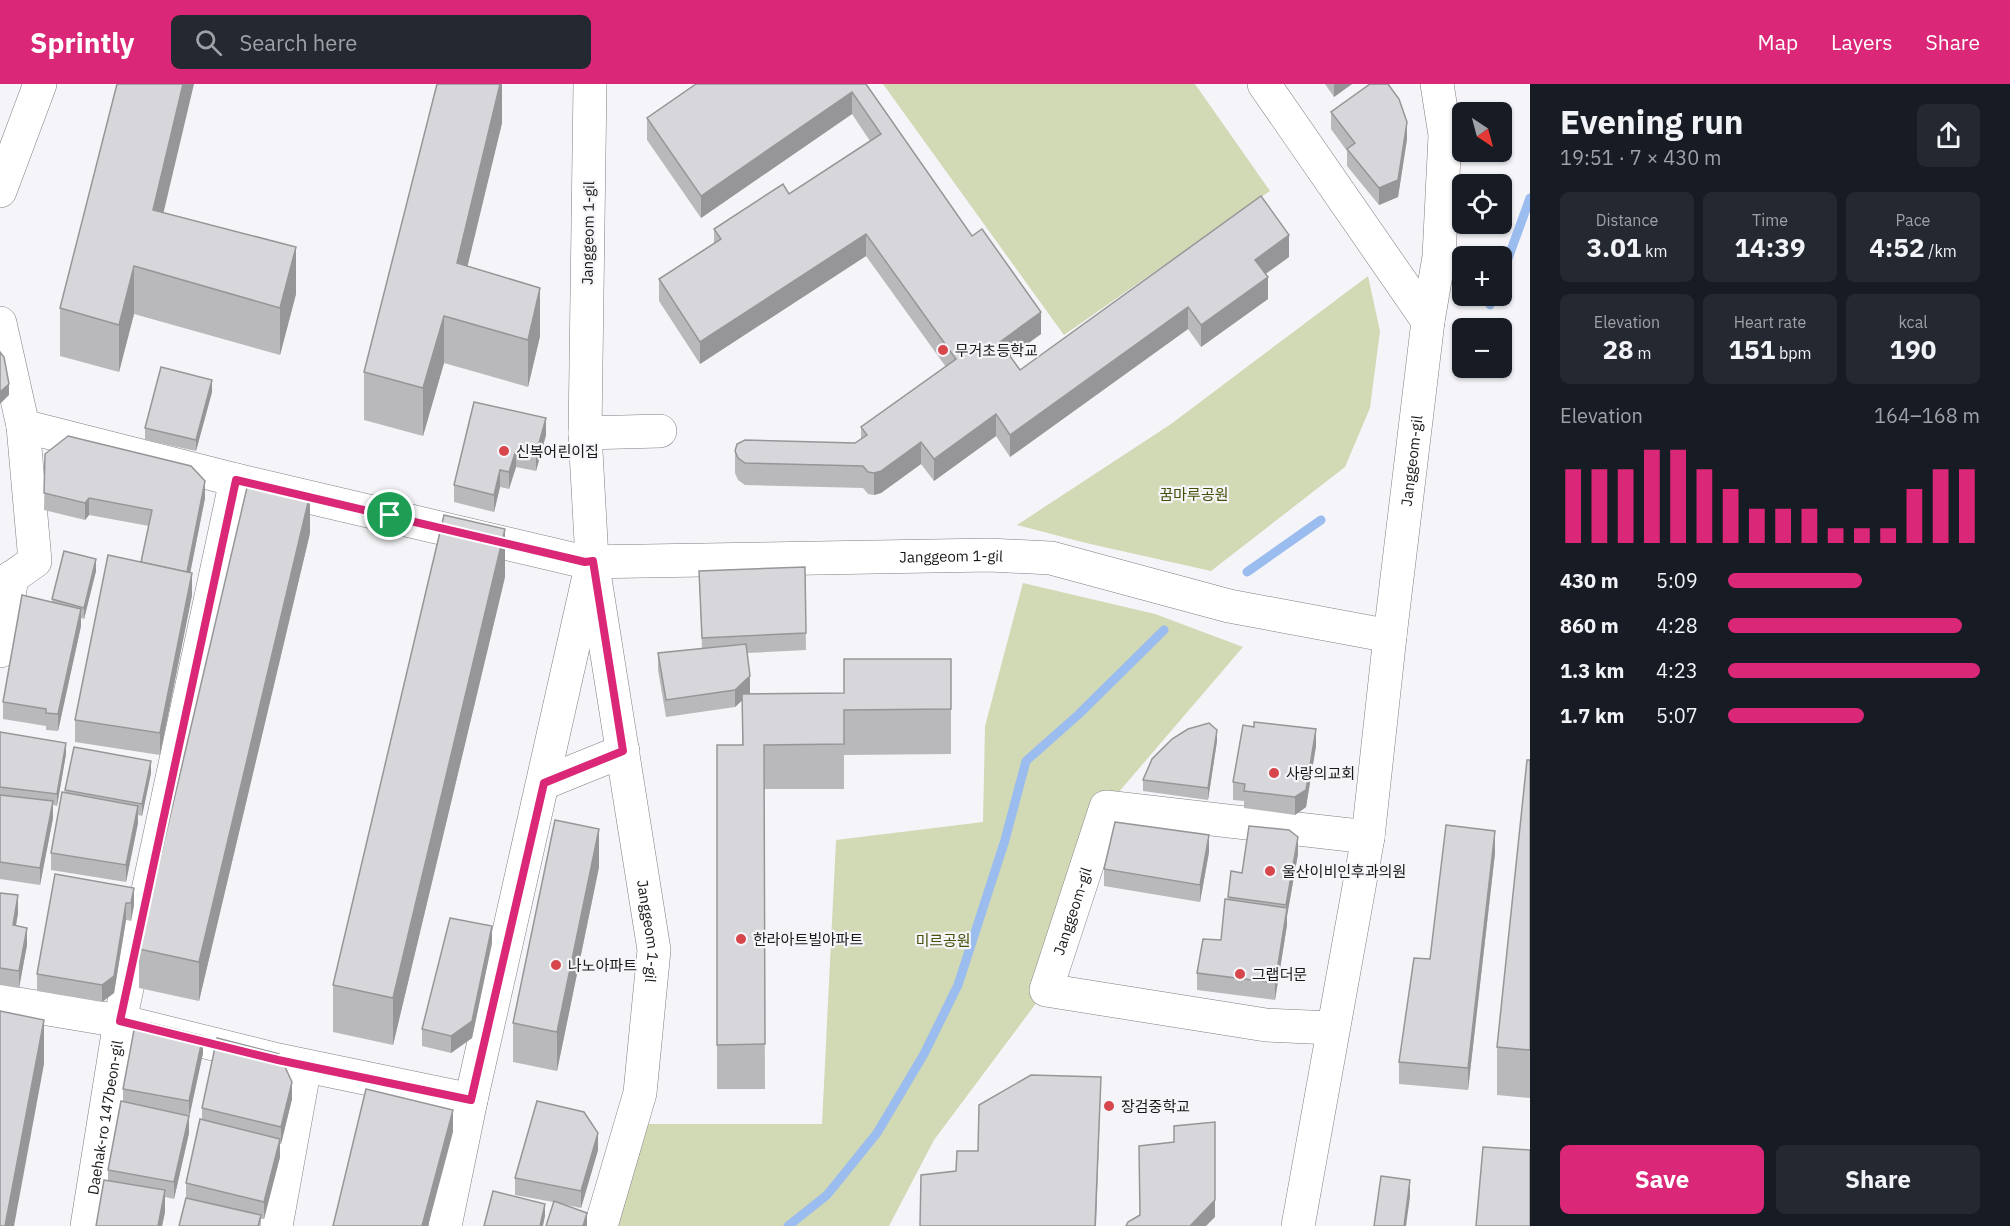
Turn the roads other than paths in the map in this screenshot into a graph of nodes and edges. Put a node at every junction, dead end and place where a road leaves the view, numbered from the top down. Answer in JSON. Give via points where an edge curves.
{"nodes":[{"id":1,"x":40,"y":84,"type":"edge"},
{"id":2,"x":590,"y":84,"type":"edge"},
{"id":3,"x":1264,"y":84,"type":"edge"},
{"id":4,"x":1437,"y":84,"type":"edge"},
{"id":5,"x":0,"y":191,"type":"edge"},
{"id":6,"x":1428,"y":321,"type":"junction"},
{"id":7,"x":0,"y":323,"type":"edge"},
{"id":8,"x":23,"y":426,"type":"junction"},
{"id":9,"x":660,"y":431,"type":"dead end"},
{"id":10,"x":585,"y":433,"type":"junction"},
{"id":11,"x":236,"y":480,"type":"junction"},
{"id":12,"x":593,"y":561,"type":"junction"},
{"id":13,"x":6,"y":581,"type":"edge"},
{"id":14,"x":1390,"y":636,"type":"junction"},
{"id":15,"x":0,"y":651,"type":"edge"},
{"id":16,"x":623,"y":751,"type":"junction"},
{"id":17,"x":544,"y":783,"type":"junction"},
{"id":18,"x":1368,"y":837,"type":"junction"},
{"id":19,"x":0,"y":1001,"type":"edge"},
{"id":20,"x":120,"y":1021,"type":"junction"},
{"id":21,"x":1332,"y":1028,"type":"junction"},
{"id":22,"x":305,"y":1066,"type":"junction"},
{"id":23,"x":471,"y":1100,"type":"junction"},
{"id":24,"x":87,"y":1226,"type":"edge"},
{"id":25,"x":276,"y":1226,"type":"edge"},
{"id":26,"x":446,"y":1226,"type":"edge"},
{"id":27,"x":601,"y":1226,"type":"edge"},
{"id":28,"x":1298,"y":1226,"type":"edge"}],
"edges":[{"from":1,"to":5,"type":"street"},
{"from":2,"to":10,"type":"street","name":"Janggeom 1-gil"},
{"from":3,"to":6,"type":"street"},
{"from":4,"to":6,"type":"street","name":"Janggeom-gil","via":[[1444,135],[1439,257]]},
{"from":6,"to":14,"type":"street","name":"Janggeom-gil"},
{"from":7,"to":8,"type":"street"},
{"from":8,"to":11,"type":"street"},
{"from":8,"to":13,"type":"street","via":[[35,561]]},
{"from":9,"to":10,"type":"street"},
{"from":10,"to":12,"type":"street","name":"Janggeom 1-gil"},
{"from":11,"to":12,"type":"street"},
{"from":11,"to":20,"type":"street","name":"Daehak-ro 147beon-gil"},
{"from":12,"to":14,"type":"street","name":"Janggeom 1-gil","via":[[989,555],[1051,558],[1229,606]]},
{"from":12,"to":16,"type":"street","name":"Janggeom 1-gil"},
{"from":12,"to":17,"type":"street","name":"Janggeom 1-gil"},
{"from":13,"to":15,"type":"street"},
{"from":14,"to":18,"type":"street","name":"Janggeom-gil"},
{"from":16,"to":17,"type":"street"},
{"from":16,"to":27,"type":"street","name":"Janggeom 1-gil","via":[[654,950],[640,1093]]},
{"from":17,"to":23,"type":"street","name":"Janggeom 1-gil"},
{"from":18,"to":21,"type":"street","name":"Janggeom-gil"},
{"from":18,"to":21,"type":"street","name":"Janggeom-gil","via":[[1106,807],[1046,990],[1266,1025]]},
{"from":19,"to":20,"type":"street"},
{"from":20,"to":22,"type":"street"},
{"from":20,"to":24,"type":"street","name":"Daehak-ro 147beon-gil"},
{"from":21,"to":28,"type":"street","name":"Janggeom-gil"},
{"from":22,"to":23,"type":"street"},
{"from":22,"to":25,"type":"street"},
{"from":23,"to":26,"type":"street","name":"Janggeom 1-gil"}]}
